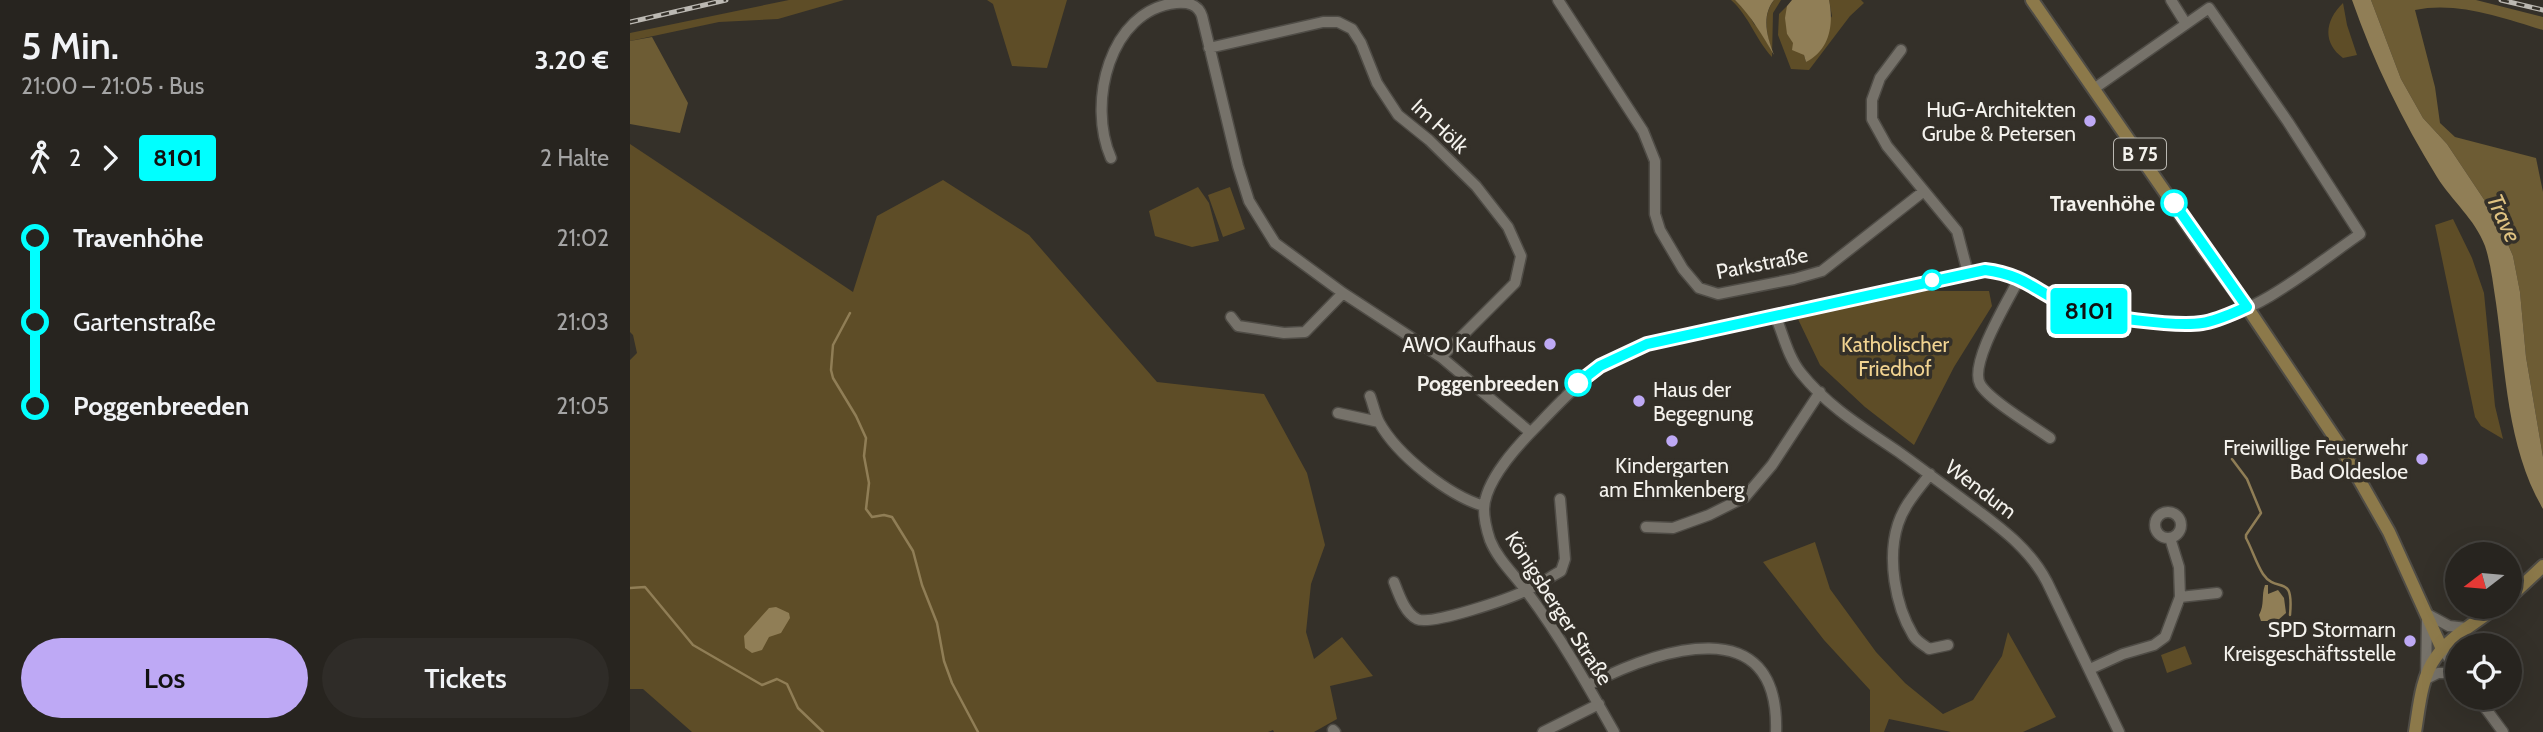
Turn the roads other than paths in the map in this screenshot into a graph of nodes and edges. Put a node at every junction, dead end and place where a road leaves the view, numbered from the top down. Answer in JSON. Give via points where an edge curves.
{"nodes":[{"id":1,"x":1558,"y":0,"type":"edge"},
{"id":2,"x":2032,"y":0,"type":"edge"},
{"id":3,"x":2171,"y":0,"type":"edge"},
{"id":4,"x":2186,"y":24,"type":"junction"},
{"id":5,"x":1209,"y":48,"type":"junction"},
{"id":6,"x":1901,"y":50,"type":"dead end"},
{"id":7,"x":2095,"y":88,"type":"junction"},
{"id":8,"x":1111,"y":158,"type":"dead end"},
{"id":9,"x":1924,"y":191,"type":"junction"},
{"id":10,"x":1968,"y":273,"type":"junction"},
{"id":11,"x":2020,"y":277,"type":"junction"},
{"id":12,"x":1343,"y":293,"type":"junction"},
{"id":13,"x":2247,"y":307,"type":"junction"},
{"id":14,"x":1775,"y":314,"type":"junction"},
{"id":15,"x":1231,"y":317,"type":"dead end"},
{"id":16,"x":1441,"y":357,"type":"junction"},
{"id":17,"x":1820,"y":392,"type":"junction"},
{"id":18,"x":1370,"y":396,"type":"dead end"},
{"id":19,"x":1338,"y":413,"type":"dead end"},
{"id":20,"x":1379,"y":422,"type":"junction"},
{"id":21,"x":1531,"y":432,"type":"junction"},
{"id":22,"x":2050,"y":438,"type":"dead end"},
{"id":23,"x":1930,"y":474,"type":"junction"},
{"id":24,"x":1560,"y":499,"type":"dead end"},
{"id":25,"x":1484,"y":506,"type":"junction"},
{"id":26,"x":1646,"y":527,"type":"dead end"},
{"id":27,"x":2170,"y":538,"type":"dead end"},
{"id":28,"x":2543,"y":566,"type":"edge"},
{"id":29,"x":1394,"y":583,"type":"dead end"},
{"id":30,"x":2522,"y":587,"type":"edge"},
{"id":31,"x":1527,"y":591,"type":"junction"},
{"id":32,"x":2217,"y":593,"type":"dead end"},
{"id":33,"x":2180,"y":597,"type":"junction"},
{"id":34,"x":2427,"y":614,"type":"junction"},
{"id":35,"x":2478,"y":620,"type":"edge"},
{"id":36,"x":2467,"y":628,"type":"junction"},
{"id":37,"x":1948,"y":645,"type":"dead end"},
{"id":38,"x":2442,"y":649,"type":"junction"},
{"id":39,"x":2445,"y":653,"type":"edge"},
{"id":40,"x":2090,"y":670,"type":"junction"},
{"id":41,"x":2445,"y":672,"type":"edge"},
{"id":42,"x":2426,"y":679,"type":"junction"},
{"id":43,"x":1588,"y":685,"type":"junction"},
{"id":44,"x":1599,"y":704,"type":"junction"},
{"id":45,"x":2487,"y":710,"type":"edge"},
{"id":46,"x":1543,"y":732,"type":"edge"},
{"id":47,"x":1614,"y":732,"type":"edge"},
{"id":48,"x":1776,"y":732,"type":"edge"},
{"id":49,"x":2119,"y":732,"type":"edge"},
{"id":50,"x":2415,"y":732,"type":"edge"},
{"id":51,"x":2503,"y":732,"type":"edge"}],
"edges":[{"from":1,"to":9,"type":"street","name":"Parkstraße","via":[[1643,131],[1655,161],[1655,214],[1660,230],[1699,288],[1718,294],[1822,271]]},
{"from":2,"to":7,"type":"main road","number":"B 75"},
{"from":3,"to":4,"type":"street"},
{"from":4,"to":7,"type":"street"},
{"from":4,"to":13,"type":"street","via":[[2209,8],[2360,234]]},
{"from":5,"to":8,"type":"street","via":[[1200,9],[1184,2],[1147,11],[1124,32],[1103,90],[1106,147]]},
{"from":5,"to":12,"type":"street","via":[[1249,201],[1275,243]]},
{"from":5,"to":16,"type":"street","name":"Im Hölk","via":[[1322,22],[1338,22],[1352,29],[1398,115],[1476,186],[1508,227],[1521,256],[1515,283]]},
{"from":6,"to":9,"type":"street","via":[[1880,78],[1871,100],[1872,119],[1887,146]]},
{"from":7,"to":13,"type":"main road","number":"B 75"},
{"from":9,"to":10,"type":"street","via":[[1957,231]]},
{"from":10,"to":11,"type":"street","via":[[1985,270]]},
{"from":10,"to":14,"type":"street"},
{"from":11,"to":13,"type":"street","via":[[2074,308],[2166,323],[2204,323]]},
{"from":11,"to":22,"type":"street","via":[[1983,351],[1978,377],[1988,394]]},
{"from":12,"to":15,"type":"street","via":[[1305,332],[1238,326]]},
{"from":12,"to":16,"type":"street"},
{"from":13,"to":34,"type":"main road","number":"B 75","via":[[2377,508]]},
{"from":14,"to":17,"type":"street","name":"Wendum","via":[[1794,363]]},
{"from":14,"to":21,"type":"street","via":[[1647,344],[1615,357],[1584,377]]},
{"from":16,"to":21,"type":"street"},
{"from":17,"to":23,"type":"street","name":"Wendum","via":[[1846,416]]},
{"from":17,"to":26,"type":"street","via":[[1745,497],[1673,528]]},
{"from":18,"to":20,"type":"street"},
{"from":19,"to":20,"type":"street"},
{"from":20,"to":25,"type":"street","via":[[1414,463],[1449,490]]},
{"from":21,"to":25,"type":"street","via":[[1497,474]]},
{"from":23,"to":37,"type":"street","via":[[1898,524],[1894,547],[1898,601],[1914,637],[1929,649]]},
{"from":23,"to":40,"type":"street","name":"Wendum","via":[[2008,533],[2040,568]]},
{"from":24,"to":31,"type":"street","via":[[1565,559],[1560,571]]},
{"from":25,"to":31,"type":"street","name":"Königsberger Straße","via":[[1490,540]]},
{"from":27,"to":33,"type":"street","via":[[2179,567]]},
{"from":28,"to":30,"type":"main road"},
{"from":29,"to":31,"type":"street","via":[[1413,616],[1425,621]]},
{"from":31,"to":43,"type":"street","name":"Königsberger Straße"},
{"from":32,"to":33,"type":"street"},
{"from":33,"to":40,"type":"street","via":[[2165,637]]},
{"from":34,"to":36,"type":"street","via":[[2449,626]]},
{"from":34,"to":38,"type":"main road","number":"B 75"},
{"from":34,"to":42,"type":"street"},
{"from":35,"to":36,"type":"main road"},
{"from":36,"to":38,"type":"main road"},
{"from":38,"to":39,"type":"street"},
{"from":38,"to":42,"type":"main road"},
{"from":40,"to":49,"type":"street","name":"Wendum"},
{"from":41,"to":42,"type":"street"},
{"from":42,"to":50,"type":"main road"},
{"from":43,"to":44,"type":"street","name":"Königsberger Straße"},
{"from":43,"to":48,"type":"street","via":[[1664,654],[1692,649],[1731,651],[1754,662],[1766,676],[1773,692]]},
{"from":44,"to":46,"type":"street"},
{"from":44,"to":47,"type":"street","name":"Königsberger Straße"},
{"from":45,"to":51,"type":"street"}]}
